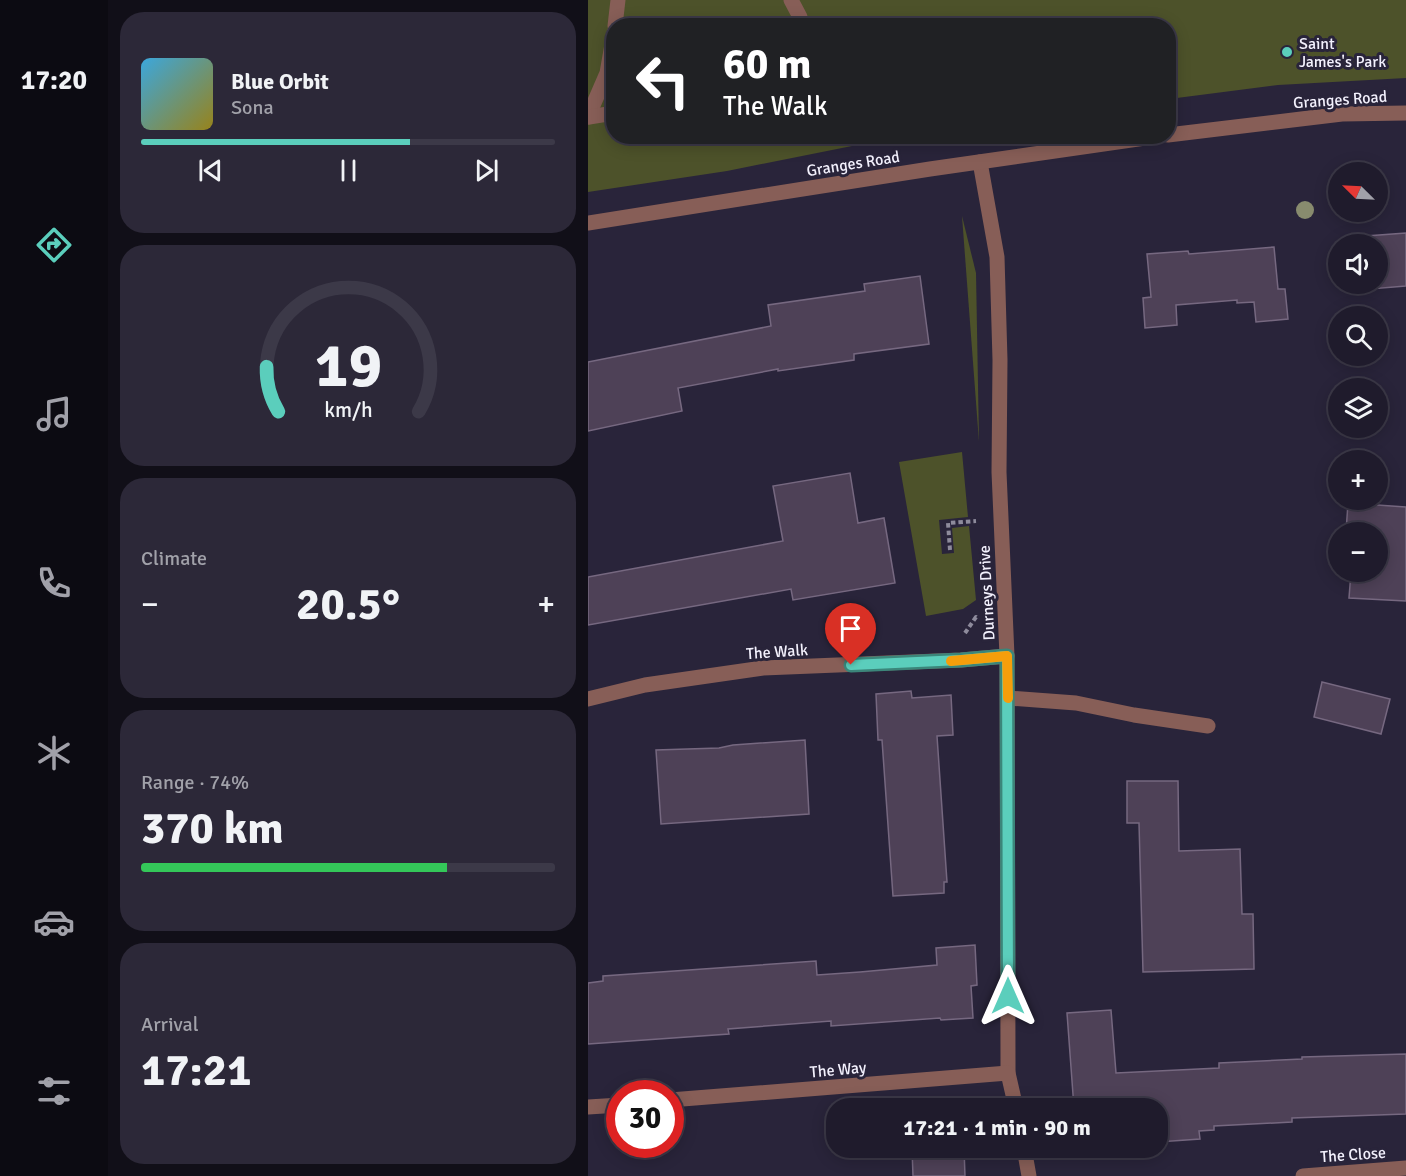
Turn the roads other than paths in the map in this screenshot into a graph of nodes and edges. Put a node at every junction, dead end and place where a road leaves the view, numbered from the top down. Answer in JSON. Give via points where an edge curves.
{"nodes":[{"id":1,"x":618,"y":0,"type":"edge"},
{"id":2,"x":791,"y":0,"type":"edge"},
{"id":3,"x":616,"y":18,"type":"edge"},
{"id":4,"x":800,"y":18,"type":"edge"},
{"id":5,"x":606,"y":75,"type":"edge"},
{"id":6,"x":1406,"y":113,"type":"edge"},
{"id":7,"x":606,"y":114,"type":"edge"},
{"id":8,"x":588,"y":117,"type":"edge"},
{"id":9,"x":1176,"y":134,"type":"edge"},
{"id":10,"x":1104,"y":144,"type":"edge"},
{"id":11,"x":980,"y":162,"type":"junction"},
{"id":12,"x":588,"y":223,"type":"edge"},
{"id":13,"x":1007,"y":656,"type":"junction"},
{"id":14,"x":1008,"y":698,"type":"junction"},
{"id":15,"x":588,"y":699,"type":"edge"},
{"id":16,"x":1208,"y":726,"type":"dead end"},
{"id":17,"x":1008,"y":1067,"type":"junction"},
{"id":18,"x":1014,"y":1098,"type":"edge"},
{"id":19,"x":684,"y":1099,"type":"edge"},
{"id":20,"x":606,"y":1106,"type":"edge"},
{"id":21,"x":588,"y":1107,"type":"edge"},
{"id":22,"x":1026,"y":1158,"type":"edge"},
{"id":23,"x":1406,"y":1168,"type":"edge"},
{"id":24,"x":1029,"y":1176,"type":"edge"},
{"id":25,"x":1304,"y":1176,"type":"edge"}],
"edges":[{"from":1,"to":3,"type":"street"},
{"from":2,"to":4,"type":"street"},
{"from":5,"to":8,"type":"street"},
{"from":6,"to":9,"type":"street","name":"Granges Road","via":[[1342,114]]},
{"from":7,"to":8,"type":"street"},
{"from":10,"to":11,"type":"street","name":"Granges Road"},
{"from":11,"to":12,"type":"street","name":"Granges Road"},
{"from":11,"to":13,"type":"street","name":"Durneys Drive","via":[[997,257]]},
{"from":13,"to":14,"type":"street","name":"Durneys Drive"},
{"from":13,"to":15,"type":"street","name":"The Walk","via":[[763,668],[645,685]]},
{"from":14,"to":16,"type":"street","via":[[1076,703]]},
{"from":14,"to":17,"type":"street","name":"Durneys Drive"},
{"from":17,"to":18,"type":"street","name":"Durneys Drive"},
{"from":17,"to":19,"type":"street","name":"The Way"},
{"from":20,"to":21,"type":"street"},
{"from":22,"to":24,"type":"street"},
{"from":23,"to":25,"type":"street","name":"The Close"}]}
